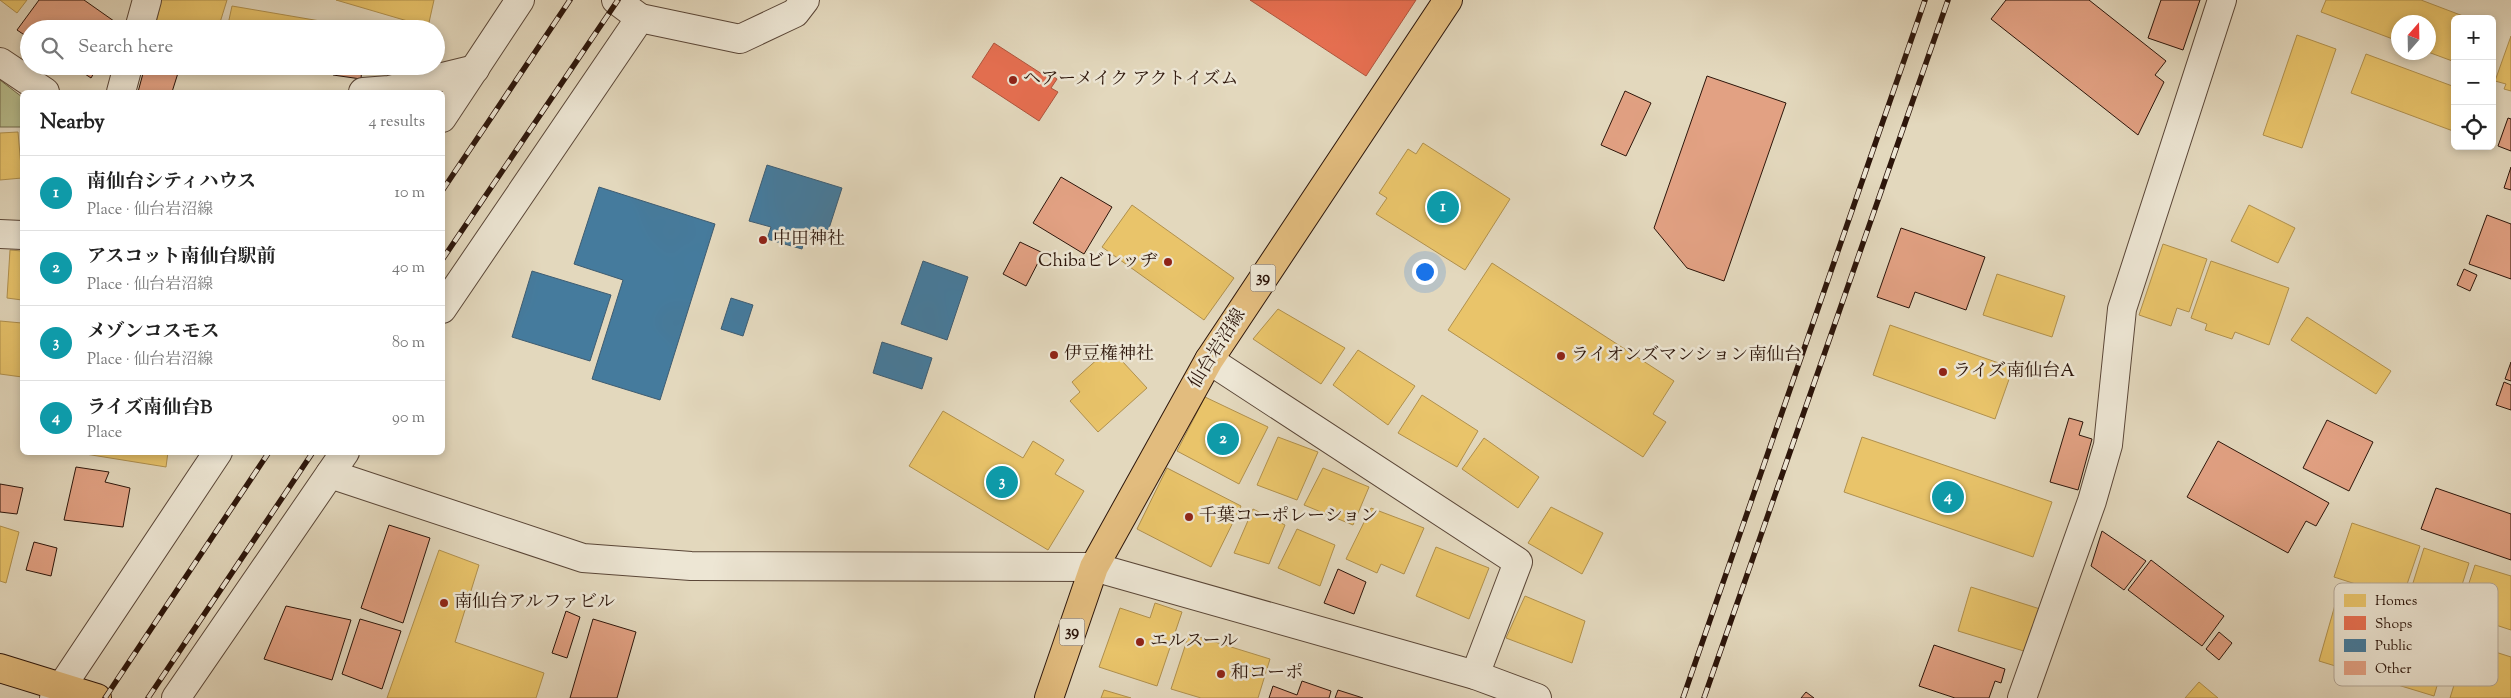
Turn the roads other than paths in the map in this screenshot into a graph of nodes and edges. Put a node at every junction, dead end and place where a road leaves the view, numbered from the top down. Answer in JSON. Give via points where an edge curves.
{"nodes":[{"id":1,"x":147,"y":0,"type":"edge"},
{"id":2,"x":520,"y":0,"type":"edge"},
{"id":3,"x":616,"y":0,"type":"edge"},
{"id":4,"x":805,"y":0,"type":"edge"},
{"id":5,"x":1448,"y":0,"type":"edge"},
{"id":6,"x":2222,"y":0,"type":"edge"},
{"id":7,"x":640,"y":18,"type":"junction"},
{"id":8,"x":141,"y":20,"type":"edge"},
{"id":9,"x":0,"y":62,"type":"edge"},
{"id":10,"x":475,"y":68,"type":"junction"},
{"id":11,"x":126,"y":75,"type":"edge"},
{"id":12,"x":42,"y":90,"type":"edge"},
{"id":13,"x":122,"y":90,"type":"edge"},
{"id":14,"x":389,"y":90,"type":"edge"},
{"id":15,"x":445,"y":113,"type":"edge"},
{"id":16,"x":0,"y":234,"type":"edge"},
{"id":17,"x":20,"y":235,"type":"edge"},
{"id":18,"x":445,"y":304,"type":"edge"},
{"id":19,"x":1208,"y":360,"type":"junction"},
{"id":20,"x":216,"y":455,"type":"edge"},
{"id":21,"x":337,"y":463,"type":"edge"},
{"id":22,"x":1094,"y":567,"type":"junction"},
{"id":23,"x":0,"y":668,"type":"edge"},
{"id":24,"x":1475,"y":675,"type":"junction"},
{"id":25,"x":58,"y":692,"type":"edge"},
{"id":26,"x":96,"y":698,"type":"edge"},
{"id":27,"x":176,"y":698,"type":"edge"},
{"id":28,"x":1049,"y":698,"type":"edge"},
{"id":29,"x":1537,"y":698,"type":"edge"},
{"id":30,"x":2022,"y":698,"type":"edge"}],
"edges":[{"from":1,"to":8,"type":"street"},
{"from":2,"to":10,"type":"street"},
{"from":3,"to":7,"type":"street"},
{"from":4,"to":7,"type":"street","via":[[795,13],[740,39]]},
{"from":5,"to":19,"type":"main road","name":"仙台岩沼線","number":"39"},
{"from":6,"to":30,"type":"street","via":[[2122,309],[2108,445],[2092,502]]},
{"from":7,"to":18,"type":"street"},
{"from":9,"to":12,"type":"street"},
{"from":10,"to":14,"type":"street"},
{"from":10,"to":15,"type":"street"},
{"from":11,"to":13,"type":"street"},
{"from":16,"to":17,"type":"street"},
{"from":19,"to":22,"type":"main road","name":"仙台岩沼線","number":"39"},
{"from":19,"to":24,"type":"street","via":[[1518,562]]},
{"from":20,"to":25,"type":"street"},
{"from":21,"to":22,"type":"street","via":[[582,558],[691,566]]},
{"from":21,"to":27,"type":"street"},
{"from":22,"to":24,"type":"street"},
{"from":22,"to":28,"type":"main road","name":"仙台岩沼線","number":"39"},
{"from":23,"to":25,"type":"main road"},
{"from":24,"to":29,"type":"street"},
{"from":25,"to":26,"type":"main road"}]}
